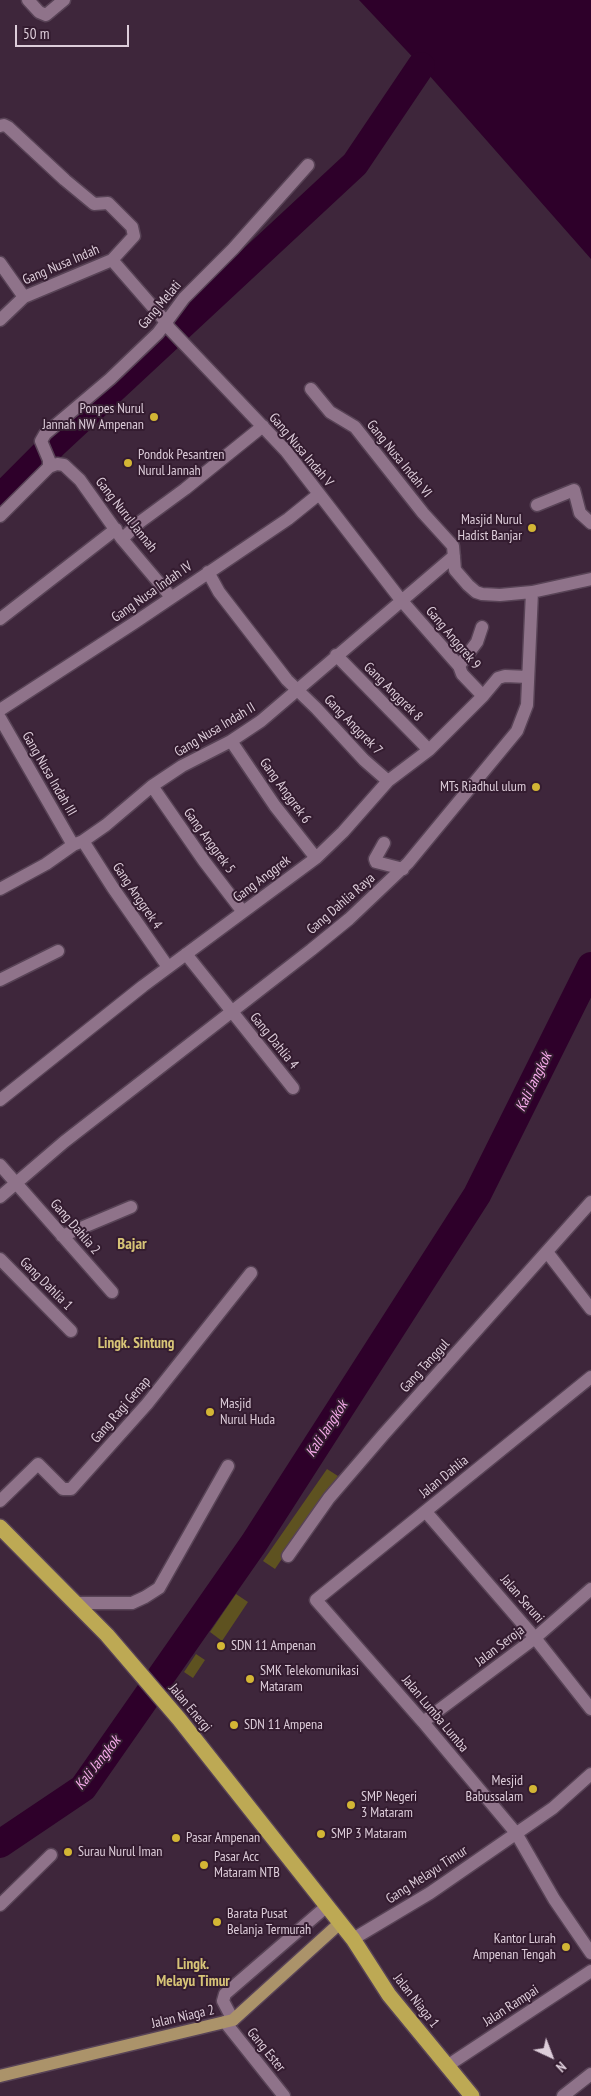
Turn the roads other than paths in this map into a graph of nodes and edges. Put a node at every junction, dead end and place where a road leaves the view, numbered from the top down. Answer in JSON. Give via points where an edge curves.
{"nodes":[{"id":1,"x":28,"y":0,"type":"edge"},
{"id":2,"x":64,"y":0,"type":"edge"},
{"id":3,"x":0,"y":126,"type":"edge"},
{"id":4,"x":308,"y":165,"type":"dead end"},
{"id":5,"x":112,"y":260,"type":"junction"},
{"id":6,"x":0,"y":263,"type":"edge"},
{"id":7,"x":24,"y":297,"type":"junction"},
{"id":8,"x":0,"y":320,"type":"edge"},
{"id":9,"x":168,"y":325,"type":"junction"},
{"id":10,"x":311,"y":389,"type":"dead end"},
{"id":11,"x":263,"y":426,"type":"junction"},
{"id":12,"x":49,"y":464,"type":"junction"},
{"id":13,"x":319,"y":494,"type":"junction"},
{"id":14,"x":537,"y":505,"type":"dead end"},
{"id":15,"x":0,"y":516,"type":"edge"},
{"id":16,"x":591,"y":523,"type":"edge"},
{"id":17,"x":119,"y":534,"type":"junction"},
{"id":18,"x":454,"y":556,"type":"junction"},
{"id":19,"x":208,"y":572,"type":"junction"},
{"id":20,"x":591,"y":579,"type":"edge"},
{"id":21,"x":532,"y":592,"type":"junction"},
{"id":22,"x":171,"y":597,"type":"junction"},
{"id":23,"x":401,"y":600,"type":"junction"},
{"id":24,"x":0,"y":619,"type":"edge"},
{"id":25,"x":482,"y":627,"type":"dead end"},
{"id":26,"x":336,"y":655,"type":"junction"},
{"id":27,"x":459,"y":666,"type":"junction"},
{"id":28,"x":528,"y":677,"type":"junction"},
{"id":29,"x":297,"y":689,"type":"junction"},
{"id":30,"x":483,"y":696,"type":"junction"},
{"id":31,"x":0,"y":710,"type":"edge"},
{"id":32,"x":0,"y":718,"type":"edge"},
{"id":33,"x":231,"y":741,"type":"junction"},
{"id":34,"x":429,"y":750,"type":"junction"},
{"id":35,"x":388,"y":781,"type":"junction"},
{"id":36,"x":152,"y":786,"type":"junction"},
{"id":37,"x":78,"y":843,"type":"junction"},
{"id":38,"x":384,"y":843,"type":"dead end"},
{"id":39,"x":316,"y":858,"type":"junction"},
{"id":40,"x":402,"y":869,"type":"junction"},
{"id":41,"x":0,"y":889,"type":"edge"},
{"id":42,"x":243,"y":912,"type":"junction"},
{"id":43,"x":58,"y":951,"type":"dead end"},
{"id":44,"x":186,"y":954,"type":"junction"},
{"id":45,"x":168,"y":967,"type":"junction"},
{"id":46,"x":0,"y":980,"type":"edge"},
{"id":47,"x":232,"y":1012,"type":"junction"},
{"id":48,"x":293,"y":1088,"type":"dead end"},
{"id":49,"x":2,"y":1093,"type":"edge"},
{"id":50,"x":0,"y":1165,"type":"edge"},
{"id":51,"x":16,"y":1182,"type":"junction"},
{"id":52,"x":0,"y":1197,"type":"edge"},
{"id":53,"x":591,"y":1202,"type":"edge"},
{"id":54,"x":131,"y":1207,"type":"dead end"},
{"id":55,"x":62,"y":1236,"type":"junction"},
{"id":56,"x":547,"y":1252,"type":"junction"},
{"id":57,"x":0,"y":1259,"type":"edge"},
{"id":58,"x":251,"y":1273,"type":"dead end"},
{"id":59,"x":112,"y":1292,"type":"dead end"},
{"id":60,"x":591,"y":1309,"type":"edge"},
{"id":61,"x":71,"y":1331,"type":"dead end"},
{"id":62,"x":591,"y":1377,"type":"edge"},
{"id":63,"x":228,"y":1466,"type":"dead end"},
{"id":64,"x":0,"y":1501,"type":"edge"},
{"id":65,"x":426,"y":1512,"type":"junction"},
{"id":66,"x":0,"y":1527,"type":"edge"},
{"id":67,"x":288,"y":1556,"type":"dead end"},
{"id":68,"x":591,"y":1590,"type":"edge"},
{"id":69,"x":316,"y":1600,"type":"joint"},
{"id":70,"x":76,"y":1603,"type":"junction"},
{"id":71,"x":536,"y":1638,"type":"junction"},
{"id":72,"x":591,"y":1709,"type":"edge"},
{"id":73,"x":423,"y":1722,"type":"junction"},
{"id":74,"x":591,"y":1774,"type":"edge"},
{"id":75,"x":516,"y":1834,"type":"junction"},
{"id":76,"x":51,"y":1855,"type":"dead end"},
{"id":77,"x":0,"y":1905,"type":"edge"},
{"id":78,"x":327,"y":1906,"type":"junction"},
{"id":79,"x":340,"y":1923,"type":"junction"},
{"id":80,"x":352,"y":1939,"type":"junction"},
{"id":81,"x":591,"y":1953,"type":"edge"},
{"id":82,"x":591,"y":1971,"type":"edge"},
{"id":83,"x":229,"y":2021,"type":"junction"},
{"id":84,"x":447,"y":2066,"type":"junction"},
{"id":85,"x":591,"y":2074,"type":"edge"},
{"id":86,"x":0,"y":2076,"type":"edge"},
{"id":87,"x":284,"y":2096,"type":"edge"},
{"id":88,"x":472,"y":2096,"type":"edge"},
{"id":89,"x":562,"y":2096,"type":"edge"}],
"edges":[{"from":1,"to":2,"type":"street","via":[[46,14]]},
{"from":3,"to":5,"type":"street","via":[[8,127],[94,204],[108,203],[132,226],[134,236]]},
{"from":4,"to":9,"type":"street","name":"Gang Melati","via":[[184,298]]},
{"from":5,"to":7,"type":"street","name":"Gang Nusa Indah"},
{"from":5,"to":9,"type":"street","name":"Gang Nusa Indah V"},
{"from":6,"to":7,"type":"street"},
{"from":7,"to":8,"type":"street","name":"Gang Nusa Indah"},
{"from":9,"to":11,"type":"street","name":"Gang Nusa Indah V"},
{"from":9,"to":12,"type":"street","name":"Gang Melati","via":[[45,434],[42,446]]},
{"from":10,"to":18,"type":"street","name":"Gang Nusa Indah VI","via":[[330,412],[355,427],[453,546]]},
{"from":11,"to":13,"type":"street","name":"Gang Nusa Indah V"},
{"from":11,"to":17,"type":"street","via":[[140,522]]},
{"from":12,"to":15,"type":"street"},
{"from":12,"to":17,"type":"street","name":"Gang Nurul Jannah","via":[[64,465],[75,475]]},
{"from":13,"to":19,"type":"street","name":"Gang Nusa Indah IV","via":[[288,519]]},
{"from":13,"to":23,"type":"street","name":"Gang Nusa Indah V"},
{"from":14,"to":16,"type":"street","via":[[574,490],[580,512]]},
{"from":17,"to":22,"type":"street","name":"Gang Nurul Jannah"},
{"from":17,"to":24,"type":"street"},
{"from":18,"to":21,"type":"street","name":"Gang Nusa Indah VI","via":[[455,570],[476,592],[500,595]]},
{"from":18,"to":23,"type":"street","name":"Gang Nusa Indah II"},
{"from":19,"to":22,"type":"street","name":"Gang Nusa Indah IV"},
{"from":19,"to":29,"type":"street","name":"Gang Anggrek 7","via":[[219,592],[265,653]]},
{"from":20,"to":21,"type":"street"},
{"from":21,"to":28,"type":"street","name":"Gang Dahlia Raya"},
{"from":22,"to":31,"type":"street","name":"Gang Nusa Indah IV"},
{"from":23,"to":26,"type":"street","name":"Gang Nusa Indah II"},
{"from":23,"to":27,"type":"street","name":"Gang Anggrek 9"},
{"from":25,"to":27,"type":"street","via":[[477,642]]},
{"from":26,"to":29,"type":"street","name":"Gang Nusa Indah II"},
{"from":26,"to":34,"type":"street","name":"Gang Anggrek 8"},
{"from":27,"to":30,"type":"street","name":"Gang Anggrek 9","via":[[462,674]]},
{"from":28,"to":30,"type":"street","name":"Gang Anggrek","via":[[501,676]]},
{"from":28,"to":40,"type":"street","name":"Gang Dahlia Raya","via":[[527,705],[517,731]]},
{"from":29,"to":33,"type":"street","name":"Gang Nusa Indah II","via":[[280,706]]},
{"from":29,"to":35,"type":"street","name":"Gang Anggrek 7"},
{"from":30,"to":34,"type":"street","name":"Gang Anggrek"},
{"from":32,"to":37,"type":"street","name":"Gang Nusa Indah III"},
{"from":33,"to":36,"type":"street","name":"Gang Nusa Indah II","via":[[196,758]]},
{"from":33,"to":39,"type":"street","name":"Gang Anggrek 6","via":[[275,806]]},
{"from":34,"to":35,"type":"street","name":"Gang Anggrek"},
{"from":35,"to":39,"type":"street","name":"Gang Anggrek"},
{"from":36,"to":37,"type":"street","name":"Gang Nusa Indah II"},
{"from":36,"to":42,"type":"street","name":"Gang Anggrek 5"},
{"from":37,"to":41,"type":"street","name":"Gang Nusa Indah II"},
{"from":37,"to":45,"type":"street","name":"Gang Anggrek 4"},
{"from":38,"to":40,"type":"street","via":[[376,862]]},
{"from":39,"to":42,"type":"street","name":"Gang Anggrek"},
{"from":40,"to":47,"type":"street","name":"Gang Dahlia Raya","via":[[349,919]]},
{"from":42,"to":44,"type":"street","name":"Gang Anggrek"},
{"from":43,"to":46,"type":"street"},
{"from":44,"to":45,"type":"street","name":"Gang Anggrek"},
{"from":44,"to":47,"type":"street","name":"Gang Dahlia 4"},
{"from":45,"to":49,"type":"street","name":"Gang Anggrek"},
{"from":47,"to":48,"type":"street","name":"Gang Dahlia 4"},
{"from":47,"to":51,"type":"street","name":"Gang Dahlia Raya"},
{"from":50,"to":51,"type":"street","name":"Gang Dahlia 2"},
{"from":51,"to":52,"type":"street","name":"Gang Dahlia Raya"},
{"from":51,"to":55,"type":"street","name":"Gang Dahlia 2"},
{"from":53,"to":56,"type":"street","name":"Gang Tanggul"},
{"from":54,"to":55,"type":"street"},
{"from":55,"to":59,"type":"street","name":"Gang Dahlia 2"},
{"from":56,"to":60,"type":"street"},
{"from":56,"to":67,"type":"street","name":"Gang Tanggul","via":[[340,1485]]},
{"from":57,"to":61,"type":"street","name":"Gang Dahlia 1"},
{"from":58,"to":64,"type":"street","name":"Gang Ragi Genap","via":[[147,1404],[72,1488],[63,1489],[38,1464]]},
{"from":62,"to":65,"type":"street","name":"Jalan Dahlia"},
{"from":63,"to":70,"type":"street","via":[[159,1588],[132,1603]]},
{"from":65,"to":69,"type":"street","name":"Jalan Dahlia"},
{"from":65,"to":71,"type":"street","name":"Jalan Seruni"},
{"from":66,"to":70,"type":"highway","name":"Jalan Energi"},
{"from":68,"to":71,"type":"street","name":"Jalan Seroja"},
{"from":69,"to":73,"type":"street","name":"Jalan Lumba Lumba"},
{"from":70,"to":78,"type":"highway","name":"Jalan Energi","via":[[170,1708]]},
{"from":71,"to":72,"type":"street","name":"Jalan Seruni"},
{"from":71,"to":73,"type":"street","name":"Jalan Seroja"},
{"from":73,"to":75,"type":"street","name":"Jalan Lumba Lumba"},
{"from":74,"to":75,"type":"street","name":"Gang Melayu Timur","via":[[553,1808]]},
{"from":75,"to":80,"type":"street","name":"Gang Melayu Timur","via":[[430,1893]]},
{"from":75,"to":81,"type":"street","name":"Jalan Lumba Lumba","via":[[554,1899]]},
{"from":76,"to":77,"type":"street"},
{"from":78,"to":79,"type":"highway","name":"Jalan Energi"},
{"from":78,"to":83,"type":"street","name":"Gang Ester","via":[[225,1994],[223,2001]]},
{"from":79,"to":80,"type":"highway","name":"Jalan Niaga 1"},
{"from":79,"to":83,"type":"main road","name":"Jalan Niaga 2"},
{"from":80,"to":84,"type":"highway","name":"Jalan Niaga 1","via":[[389,1996]]},
{"from":82,"to":84,"type":"street","name":"Jalan Rampai"},
{"from":83,"to":86,"type":"main road","name":"Jalan Niaga 2"},
{"from":83,"to":87,"type":"street","name":"Gang Ester"},
{"from":84,"to":88,"type":"highway","name":"Jalan Niaga 1"},
{"from":85,"to":89,"type":"street"}]}
